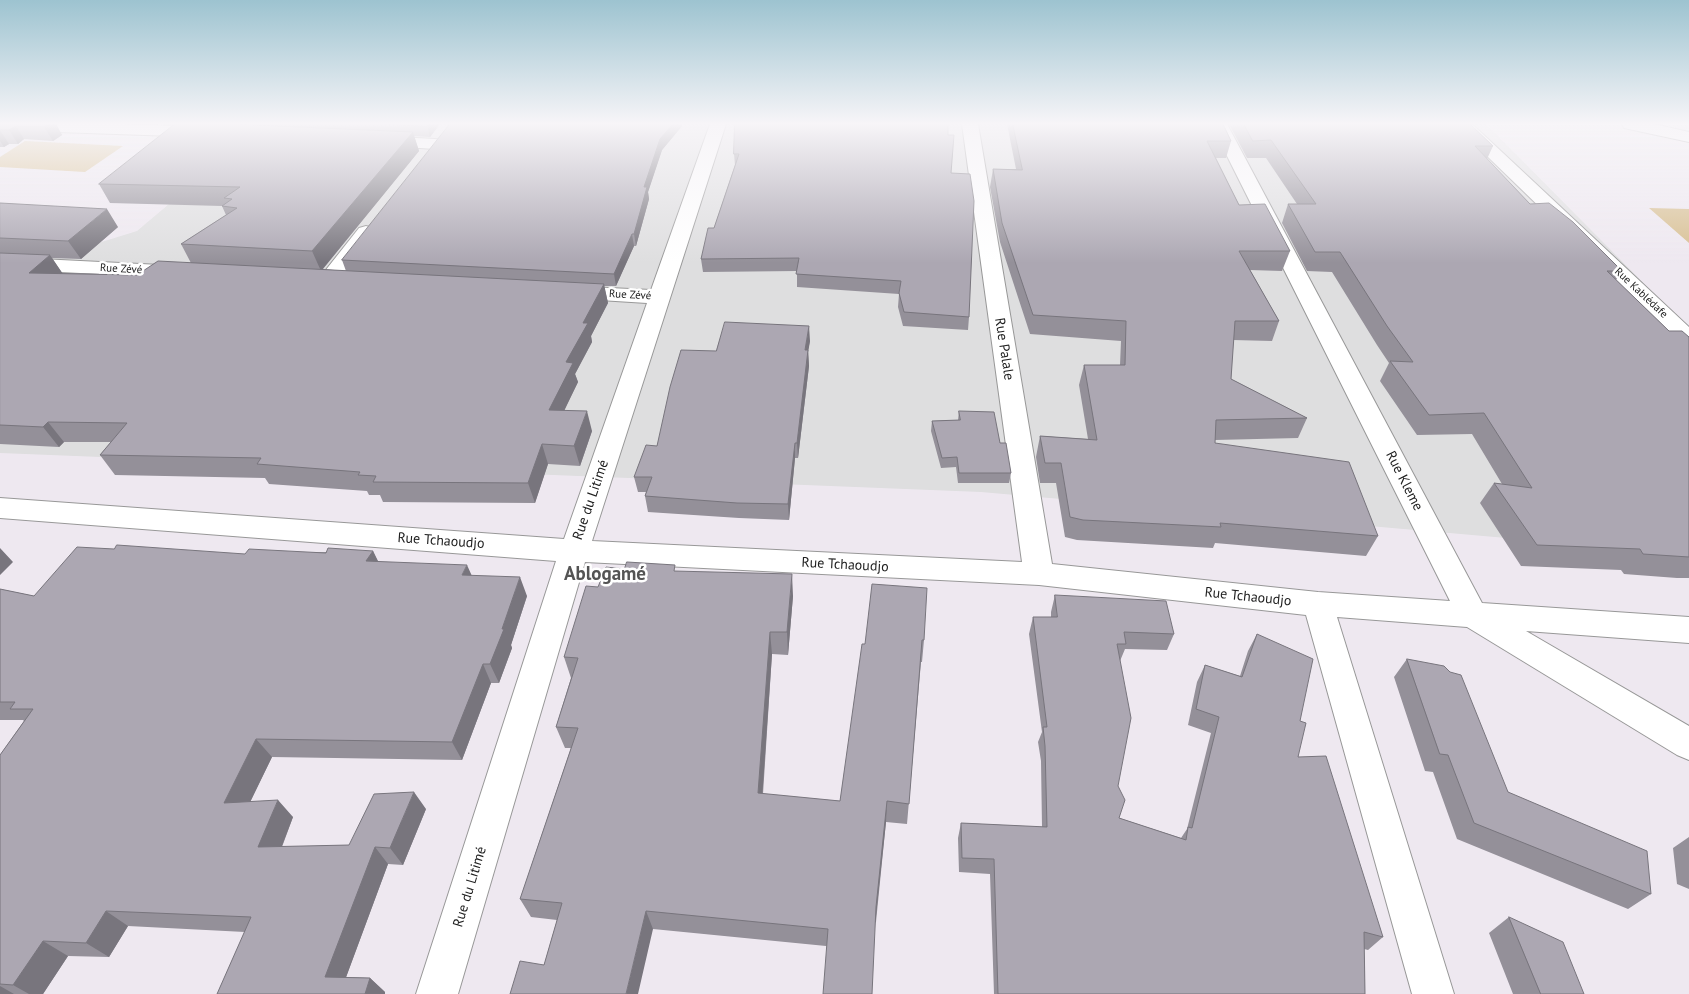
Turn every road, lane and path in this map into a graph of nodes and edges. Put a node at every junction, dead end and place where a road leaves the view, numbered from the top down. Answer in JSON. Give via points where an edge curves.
{"nodes":[{"id":1,"x":703,"y":170,"type":"edge"},
{"id":2,"x":977,"y":170,"type":"edge"},
{"id":3,"x":1243,"y":170,"type":"edge"},
{"id":4,"x":1511,"y":170,"type":"edge"},
{"id":5,"x":375,"y":220,"type":"edge"},
{"id":6,"x":0,"y":263,"type":"edge"},
{"id":7,"x":199,"y":273,"type":"edge"},
{"id":8,"x":328,"y":280,"type":"edge"},
{"id":9,"x":544,"y":291,"type":"edge"},
{"id":10,"x":661,"y":297,"type":"junction"},
{"id":11,"x":1689,"y":338,"type":"edge"},
{"id":12,"x":0,"y":508,"type":"edge"},
{"id":13,"x":574,"y":551,"type":"junction"},
{"id":14,"x":1039,"y":574,"type":"junction"},
{"id":15,"x":1318,"y":604,"type":"junction"},
{"id":16,"x":1473,"y":615,"type":"junction"},
{"id":17,"x":1689,"y":630,"type":"edge"},
{"id":18,"x":1689,"y":744,"type":"edge"},
{"id":19,"x":437,"y":994,"type":"edge"},
{"id":20,"x":1433,"y":994,"type":"edge"}],
"edges":[{"from":1,"to":10,"type":"street","name":"Rue du Litimé"},
{"from":2,"to":14,"type":"street","name":"Rue Palale"},
{"from":3,"to":16,"type":"street","name":"Rue Kleme"},
{"from":4,"to":11,"type":"street","name":"Rue Kablédafe"},
{"from":5,"to":8,"type":"street"},
{"from":6,"to":7,"type":"street","name":"Rue Zévé"},
{"from":9,"to":10,"type":"street","name":"Rue Zévé"},
{"from":10,"to":13,"type":"street","name":"Rue du Litimé"},
{"from":12,"to":13,"type":"street","name":"Rue Tchaoudjo"},
{"from":13,"to":14,"type":"street","name":"Rue Tchaoudjo"},
{"from":13,"to":19,"type":"street","name":"Rue du Litimé"},
{"from":14,"to":15,"type":"street","name":"Rue Tchaoudjo"},
{"from":15,"to":16,"type":"street","name":"Rue Tchaoudjo"},
{"from":15,"to":20,"type":"street"},
{"from":16,"to":17,"type":"street","name":"Rue Tchaoudjo"},
{"from":16,"to":18,"type":"street"}]}
